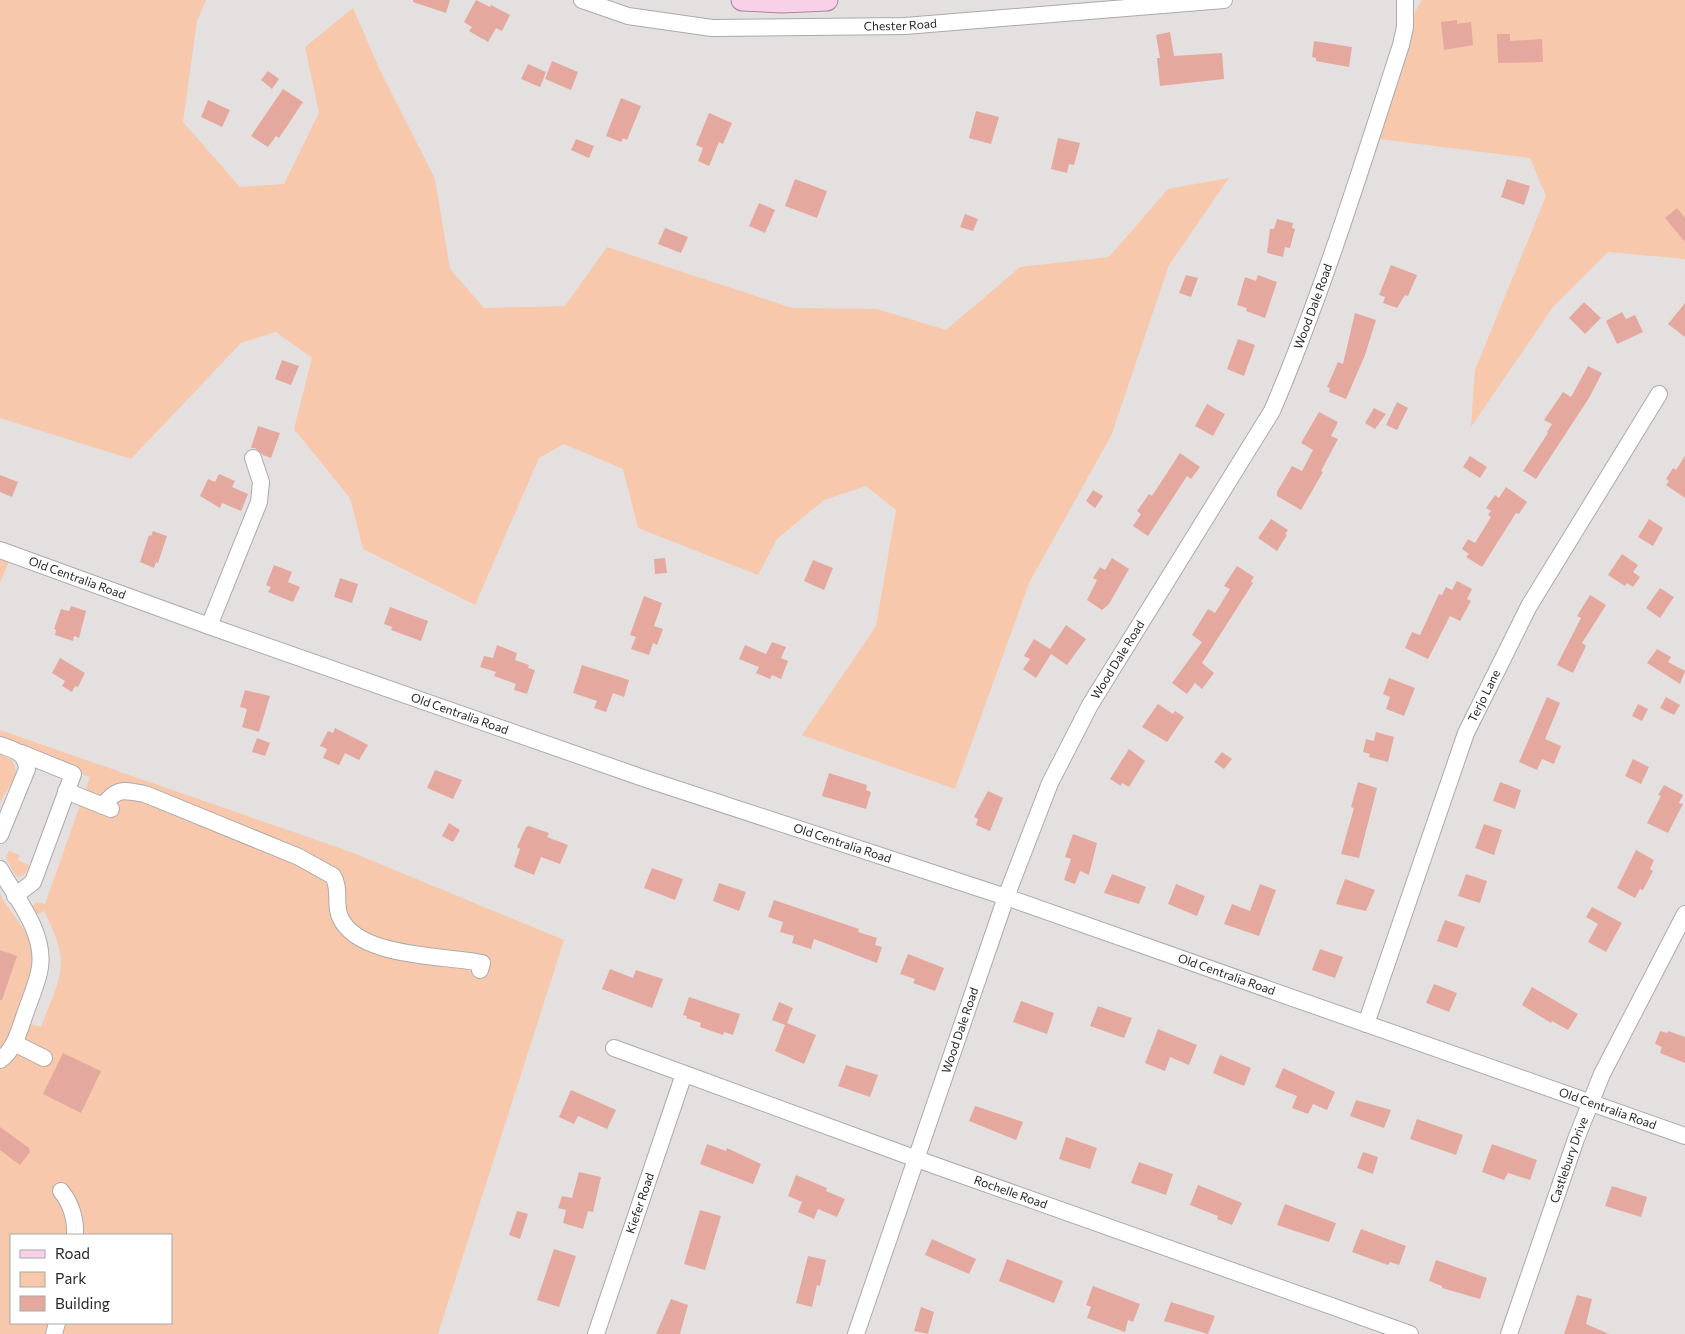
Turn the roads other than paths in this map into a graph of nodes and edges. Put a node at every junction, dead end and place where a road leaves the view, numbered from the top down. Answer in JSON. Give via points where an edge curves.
{"nodes":[{"id":1,"x":582,"y":0,"type":"edge"},
{"id":2,"x":742,"y":0,"type":"edge"},
{"id":3,"x":827,"y":0,"type":"edge"},
{"id":4,"x":1224,"y":0,"type":"edge"},
{"id":5,"x":1405,"y":0,"type":"edge"},
{"id":6,"x":1659,"y":394,"type":"dead end"},
{"id":7,"x":253,"y":458,"type":"dead end"},
{"id":8,"x":0,"y":550,"type":"edge"},
{"id":9,"x":209,"y":626,"type":"junction"},
{"id":10,"x":0,"y":745,"type":"edge"},
{"id":11,"x":21,"y":753,"type":"junction"},
{"id":12,"x":66,"y":791,"type":"junction"},
{"id":13,"x":0,"y":836,"type":"edge"},
{"id":14,"x":0,"y":869,"type":"edge"},
{"id":15,"x":15,"y":896,"type":"junction"},
{"id":16,"x":1006,"y":897,"type":"junction"},
{"id":17,"x":1685,"y":914,"type":"edge"},
{"id":18,"x":480,"y":970,"type":"dead end"},
{"id":19,"x":1366,"y":1024,"type":"junction"},
{"id":20,"x":14,"y":1042,"type":"junction"},
{"id":21,"x":614,"y":1048,"type":"dead end"},
{"id":22,"x":44,"y":1058,"type":"dead end"},
{"id":23,"x":0,"y":1060,"type":"edge"},
{"id":24,"x":684,"y":1074,"type":"junction"},
{"id":25,"x":1590,"y":1103,"type":"junction"},
{"id":26,"x":1685,"y":1136,"type":"edge"},
{"id":27,"x":914,"y":1158,"type":"junction"},
{"id":28,"x":61,"y":1191,"type":"dead end"},
{"id":29,"x":75,"y":1234,"type":"edge"},
{"id":30,"x":596,"y":1334,"type":"edge"},
{"id":31,"x":856,"y":1334,"type":"edge"},
{"id":32,"x":1410,"y":1334,"type":"edge"},
{"id":33,"x":1509,"y":1334,"type":"edge"}],
"edges":[{"from":1,"to":4,"type":"street","name":"Chester Road","via":[[628,16],[712,28],[905,26]]},
{"from":2,"to":3,"type":"main road"},
{"from":5,"to":16,"type":"street","name":"Wood Dale Road","via":[[1405,27],[1398,54],[1338,239],[1272,411],[1086,712],[1050,783]]},
{"from":6,"to":19,"type":"street","name":"Terjo Lane","via":[[1529,606],[1466,733]]},
{"from":7,"to":9,"type":"street","via":[[261,482],[259,502]]},
{"from":8,"to":9,"type":"street","name":"Old Centralia Road"},
{"from":9,"to":16,"type":"street","name":"Old Centralia Road","via":[[643,778]]},
{"from":10,"to":11,"type":"street"},
{"from":11,"to":12,"type":"street","via":[[73,774]]},
{"from":11,"to":13,"type":"street","via":[[27,769]]},
{"from":12,"to":15,"type":"street","via":[[33,882]]},
{"from":12,"to":18,"type":"street","via":[[107,808],[118,791],[145,794],[298,857],[333,876],[338,890],[340,917],[356,938],[393,949],[482,963]]},
{"from":14,"to":15,"type":"street"},
{"from":15,"to":20,"type":"street","via":[[39,939],[42,953],[40,969]]},
{"from":16,"to":19,"type":"street","name":"Old Centralia Road"},
{"from":16,"to":27,"type":"street","name":"Wood Dale Road"},
{"from":17,"to":25,"type":"street","name":"Castlebury Drive"},
{"from":19,"to":25,"type":"street","name":"Old Centralia Road"},
{"from":20,"to":22,"type":"street"},
{"from":20,"to":23,"type":"street"},
{"from":21,"to":24,"type":"street","name":"Rochelle Road"},
{"from":24,"to":27,"type":"street","name":"Rochelle Road"},
{"from":24,"to":30,"type":"street","name":"Kiefer Road"},
{"from":25,"to":26,"type":"street","name":"Old Centralia Road"},
{"from":25,"to":33,"type":"street","name":"Castlebury Drive"},
{"from":27,"to":31,"type":"street","name":"Wood Dale Road"},
{"from":27,"to":32,"type":"street","name":"Rochelle Road"},
{"from":28,"to":29,"type":"street","via":[[73,1214]]}]}
